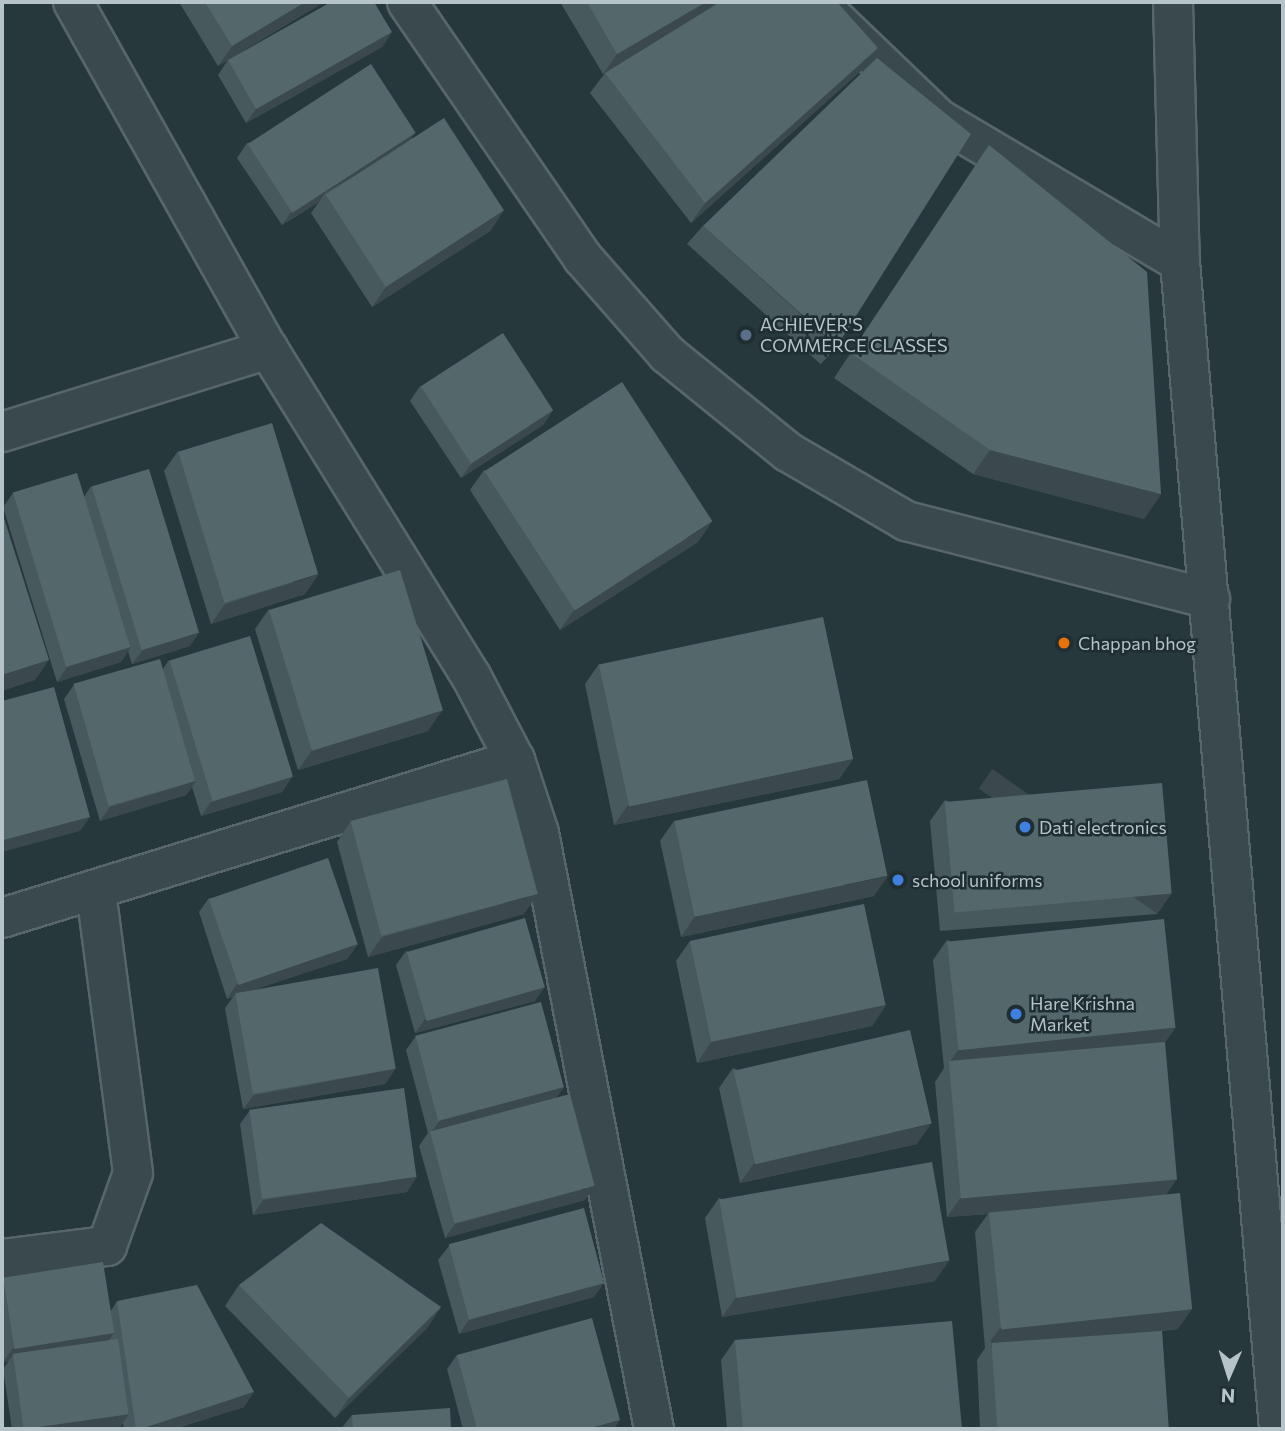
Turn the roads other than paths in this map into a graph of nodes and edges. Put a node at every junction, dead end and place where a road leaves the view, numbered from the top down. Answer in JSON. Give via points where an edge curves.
{"nodes":[{"id":1,"x":73,"y":2,"type":"edge"},
{"id":2,"x":407,"y":2,"type":"edge"},
{"id":3,"x":817,"y":2,"type":"edge"},
{"id":4,"x":1173,"y":2,"type":"edge"},
{"id":5,"x":1180,"y":262,"type":"junction"},
{"id":6,"x":268,"y":349,"type":"junction"},
{"id":7,"x":2,"y":432,"type":"edge"},
{"id":8,"x":1210,"y":598,"type":"junction"},
{"id":9,"x":515,"y":760,"type":"junction"},
{"id":10,"x":96,"y":892,"type":"junction"},
{"id":11,"x":2,"y":918,"type":"edge"},
{"id":12,"x":1271,"y":1160,"type":"edge"},
{"id":13,"x":2,"y":1259,"type":"edge"},
{"id":14,"x":654,"y":1429,"type":"edge"},
{"id":15,"x":1279,"y":1429,"type":"edge"}],
"edges":[{"from":1,"to":6,"type":"street"},
{"from":2,"to":8,"type":"street","via":[[583,258],[667,354],[788,452],[906,521]]},
{"from":3,"to":5,"type":"street","via":[[939,119]]},
{"from":4,"to":5,"type":"street"},
{"from":5,"to":8,"type":"street"},
{"from":6,"to":7,"type":"street"},
{"from":6,"to":9,"type":"street","via":[[471,676]]},
{"from":8,"to":12,"type":"street"},
{"from":9,"to":10,"type":"street"},
{"from":9,"to":14,"type":"street","via":[[539,833]]},
{"from":10,"to":11,"type":"street"},
{"from":10,"to":13,"type":"street","via":[[133,1173],[107,1246]]},
{"from":12,"to":15,"type":"street"}]}
